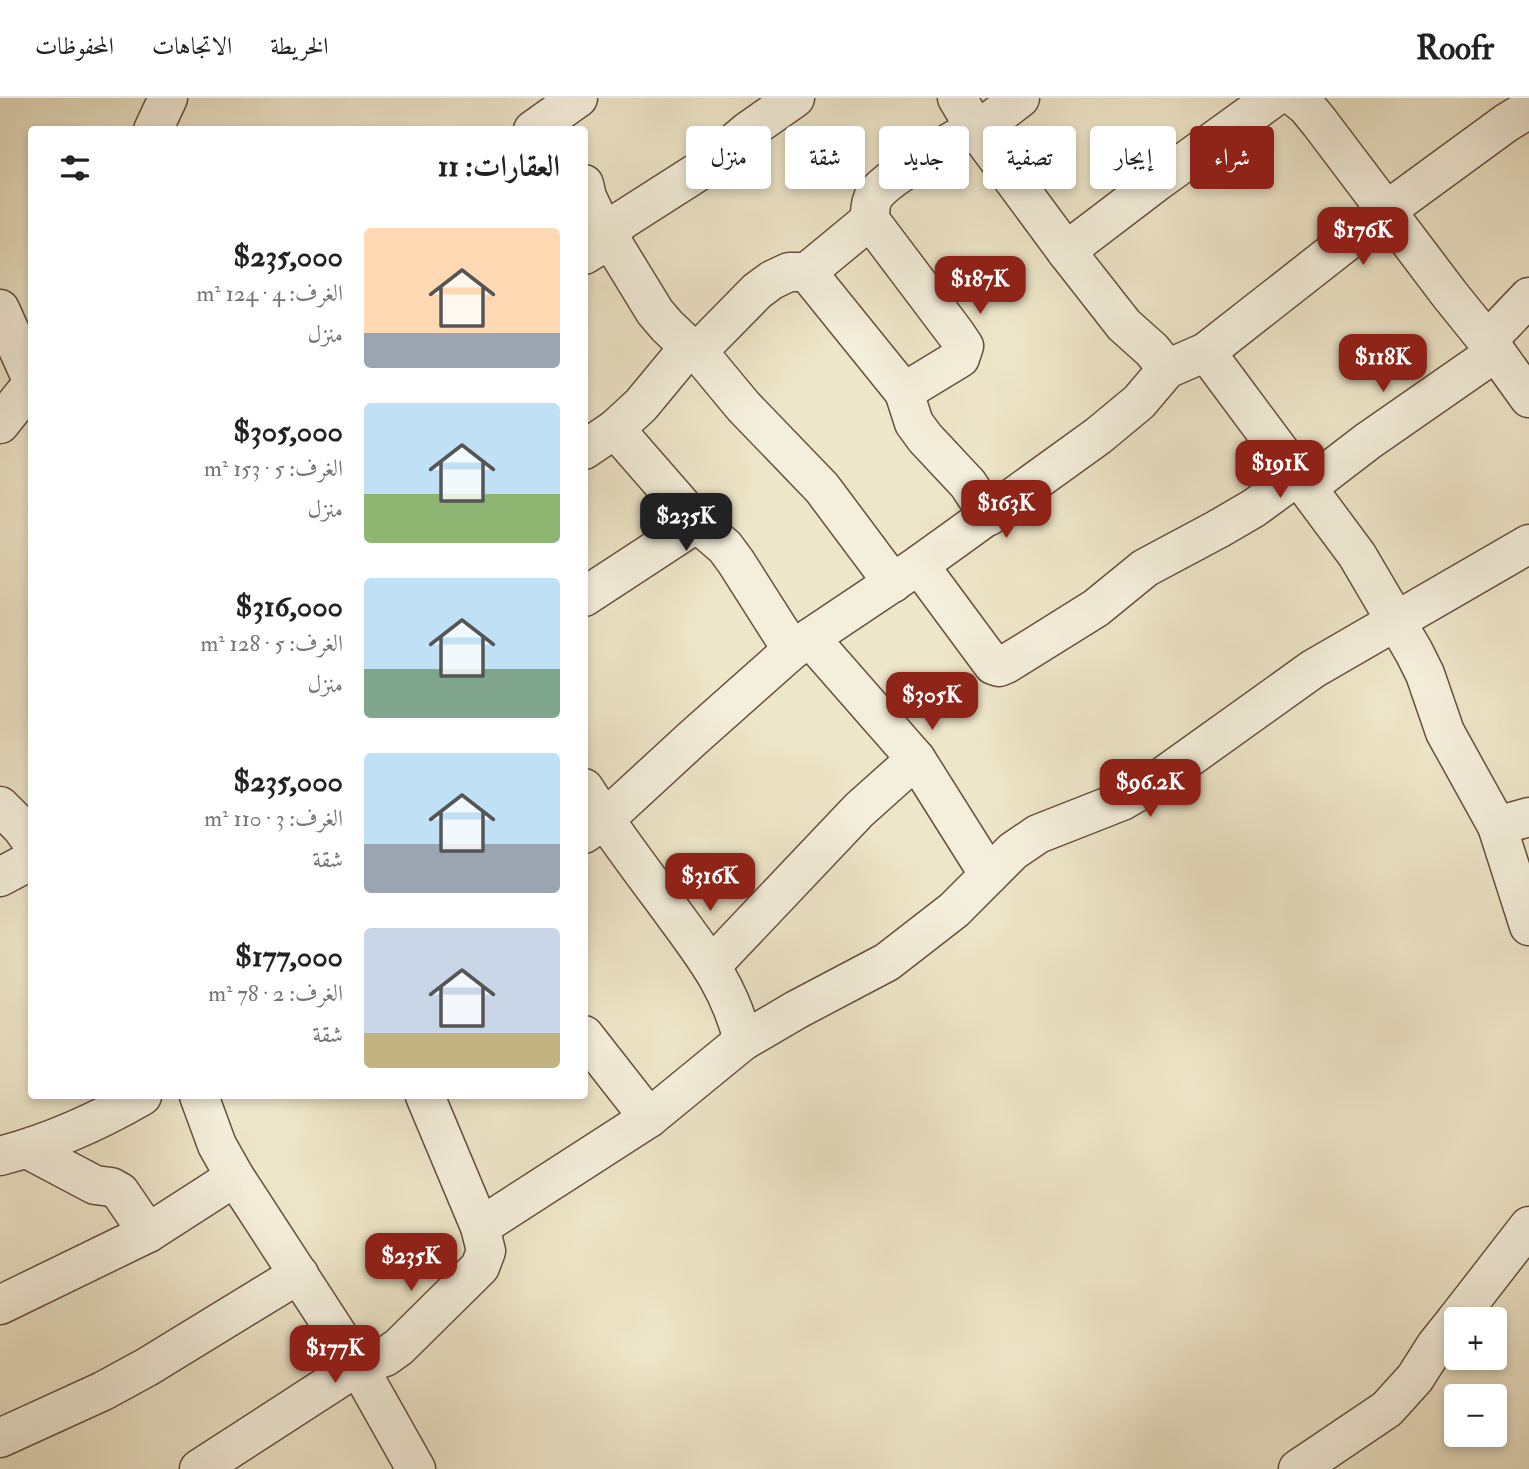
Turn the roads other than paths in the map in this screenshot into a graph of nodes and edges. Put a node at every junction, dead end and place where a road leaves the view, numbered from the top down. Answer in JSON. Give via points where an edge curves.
{"nodes":[{"id":1,"x":167,"y":98,"type":"edge"},
{"id":2,"x":795,"y":98,"type":"edge"},
{"id":3,"x":1020,"y":98,"type":"edge"},
{"id":4,"x":1273,"y":98,"type":"edge"},
{"id":5,"x":1296,"y":98,"type":"edge"},
{"id":6,"x":1508,"y":110,"type":"edge"},
{"id":7,"x":966,"y":113,"type":"edge"},
{"id":8,"x":155,"y":126,"type":"edge"},
{"id":9,"x":588,"y":196,"type":"edge"},
{"id":10,"x":1387,"y":210,"type":"junction"},
{"id":11,"x":870,"y":220,"type":"junction"},
{"id":12,"x":597,"y":247,"type":"edge"},
{"id":13,"x":1066,"y":251,"type":"junction"},
{"id":14,"x":807,"y":272,"type":"junction"},
{"id":15,"x":1529,"y":297,"type":"edge"},
{"id":16,"x":0,"y":309,"type":"edge"},
{"id":17,"x":1492,"y":347,"type":"junction"},
{"id":18,"x":689,"y":348,"type":"junction"},
{"id":19,"x":1206,"y":352,"type":"junction"},
{"id":20,"x":1167,"y":369,"type":"junction"},
{"id":21,"x":28,"y":373,"type":"edge"},
{"id":22,"x":28,"y":387,"type":"edge"},
{"id":23,"x":904,"y":393,"type":"junction"},
{"id":24,"x":1529,"y":398,"type":"edge"},
{"id":25,"x":0,"y":424,"type":"edge"},
{"id":26,"x":615,"y":429,"type":"junction"},
{"id":27,"x":588,"y":447,"type":"edge"},
{"id":28,"x":1303,"y":481,"type":"junction"},
{"id":29,"x":989,"y":516,"type":"junction"},
{"id":30,"x":697,"y":523,"type":"junction"},
{"id":31,"x":1523,"y":559,"type":"edge"},
{"id":32,"x":906,"y":574,"type":"junction"},
{"id":33,"x":588,"y":594,"type":"edge"},
{"id":34,"x":1395,"y":621,"type":"junction"},
{"id":35,"x":801,"y":644,"type":"junction"},
{"id":36,"x":916,"y":759,"type":"junction"},
{"id":37,"x":588,"y":804,"type":"edge"},
{"id":38,"x":0,"y":806,"type":"edge"},
{"id":39,"x":1513,"y":822,"type":"edge"},
{"id":40,"x":594,"y":827,"type":"edge"},
{"id":41,"x":28,"y":837,"type":"edge"},
{"id":42,"x":28,"y":862,"type":"edge"},
{"id":43,"x":989,"y":875,"type":"junction"},
{"id":44,"x":0,"y":877,"type":"edge"},
{"id":45,"x":1529,"y":926,"type":"edge"},
{"id":46,"x":712,"y":965,"type":"junction"},
{"id":47,"x":588,"y":1040,"type":"edge"},
{"id":48,"x":743,"y":1041,"type":"junction"},
{"id":49,"x":136,"y":1099,"type":"edge"},
{"id":50,"x":200,"y":1099,"type":"edge"},
{"id":51,"x":426,"y":1099,"type":"edge"},
{"id":52,"x":649,"y":1118,"type":"junction"},
{"id":53,"x":14,"y":1153,"type":"edge"},
{"id":54,"x":235,"y":1177,"type":"junction"},
{"id":55,"x":1529,"y":1226,"type":"edge"},
{"id":56,"x":480,"y":1227,"type":"junction"},
{"id":57,"x":148,"y":1233,"type":"junction"},
{"id":58,"x":299,"y":1274,"type":"junction"},
{"id":59,"x":0,"y":1305,"type":"edge"},
{"id":60,"x":1466,"y":1307,"type":"edge"},
{"id":61,"x":1444,"y":1335,"type":"edge"},
{"id":62,"x":358,"y":1366,"type":"junction"},
{"id":63,"x":0,"y":1438,"type":"edge"},
{"id":64,"x":8,"y":1469,"type":"edge"},
{"id":65,"x":199,"y":1469,"type":"edge"},
{"id":66,"x":416,"y":1469,"type":"edge"},
{"id":67,"x":1298,"y":1469,"type":"edge"}],
"edges":[{"from":1,"to":8,"type":"street"},
{"from":2,"to":12,"type":"street","via":[[704,168],[621,221]]},
{"from":3,"to":7,"type":"street","via":[[989,122]]},
{"from":4,"to":13,"type":"street"},
{"from":5,"to":10,"type":"street"},
{"from":6,"to":10,"type":"street"},
{"from":7,"to":11,"type":"street","via":[[878,191],[871,202]]},
{"from":7,"to":13,"type":"street"},
{"from":9,"to":12,"type":"street"},
{"from":10,"to":17,"type":"street"},
{"from":10,"to":19,"type":"street"},
{"from":11,"to":14,"type":"street"},
{"from":11,"to":23,"type":"street","via":[[964,346],[960,358]]},
{"from":12,"to":18,"type":"street"},
{"from":13,"to":20,"type":"street","via":[[1124,325]]},
{"from":14,"to":18,"type":"street","via":[[789,272],[772,280],[704,345]]},
{"from":14,"to":23,"type":"street"},
{"from":15,"to":17,"type":"street"},
{"from":16,"to":21,"type":"street"},
{"from":17,"to":24,"type":"street"},
{"from":17,"to":28,"type":"street","via":[[1368,440]]},
{"from":18,"to":26,"type":"street"},
{"from":18,"to":32,"type":"street"},
{"from":19,"to":20,"type":"street"},
{"from":19,"to":28,"type":"street"},
{"from":20,"to":29,"type":"street","via":[[1119,420]]},
{"from":22,"to":25,"type":"street"},
{"from":23,"to":29,"type":"street","via":[[914,423],[968,484]]},
{"from":26,"to":27,"type":"street"},
{"from":26,"to":30,"type":"street"},
{"from":28,"to":32,"type":"street","via":[[1145,568],[1096,608],[999,667]]},
{"from":28,"to":34,"type":"street","via":[[1357,555]]},
{"from":29,"to":32,"type":"street"},
{"from":30,"to":33,"type":"street"},
{"from":30,"to":35,"type":"street","via":[[725,547]]},
{"from":31,"to":34,"type":"street"},
{"from":32,"to":35,"type":"street"},
{"from":34,"to":39,"type":"street","via":[[1425,674],[1444,732]]},
{"from":34,"to":43,"type":"street","via":[[1313,669],[1158,780],[1122,801],[1038,834]]},
{"from":35,"to":36,"type":"street"},
{"from":35,"to":40,"type":"street"},
{"from":36,"to":43,"type":"street"},
{"from":36,"to":46,"type":"street","via":[[859,810]]},
{"from":37,"to":40,"type":"street"},
{"from":38,"to":41,"type":"street"},
{"from":39,"to":45,"type":"street"},
{"from":40,"to":46,"type":"street"},
{"from":42,"to":44,"type":"street"},
{"from":43,"to":48,"type":"street","via":[[887,962]]},
{"from":46,"to":48,"type":"street","via":[[737,1017]]},
{"from":47,"to":52,"type":"street"},
{"from":48,"to":52,"type":"street"},
{"from":49,"to":53,"type":"street","via":[[88,1125]]},
{"from":50,"to":54,"type":"street"},
{"from":51,"to":56,"type":"street"},
{"from":52,"to":56,"type":"street"},
{"from":53,"to":57,"type":"street","via":[[120,1192]]},
{"from":54,"to":57,"type":"street"},
{"from":54,"to":58,"type":"street"},
{"from":55,"to":60,"type":"street"},
{"from":56,"to":62,"type":"street","via":[[485,1251],[480,1267],[399,1347]]},
{"from":57,"to":59,"type":"street"},
{"from":58,"to":62,"type":"street"},
{"from":58,"to":63,"type":"street","via":[[147,1367]]},
{"from":61,"to":67,"type":"street","via":[[1387,1409]]},
{"from":62,"to":65,"type":"street"},
{"from":62,"to":66,"type":"street"},
{"from":63,"to":64,"type":"street"}]}
